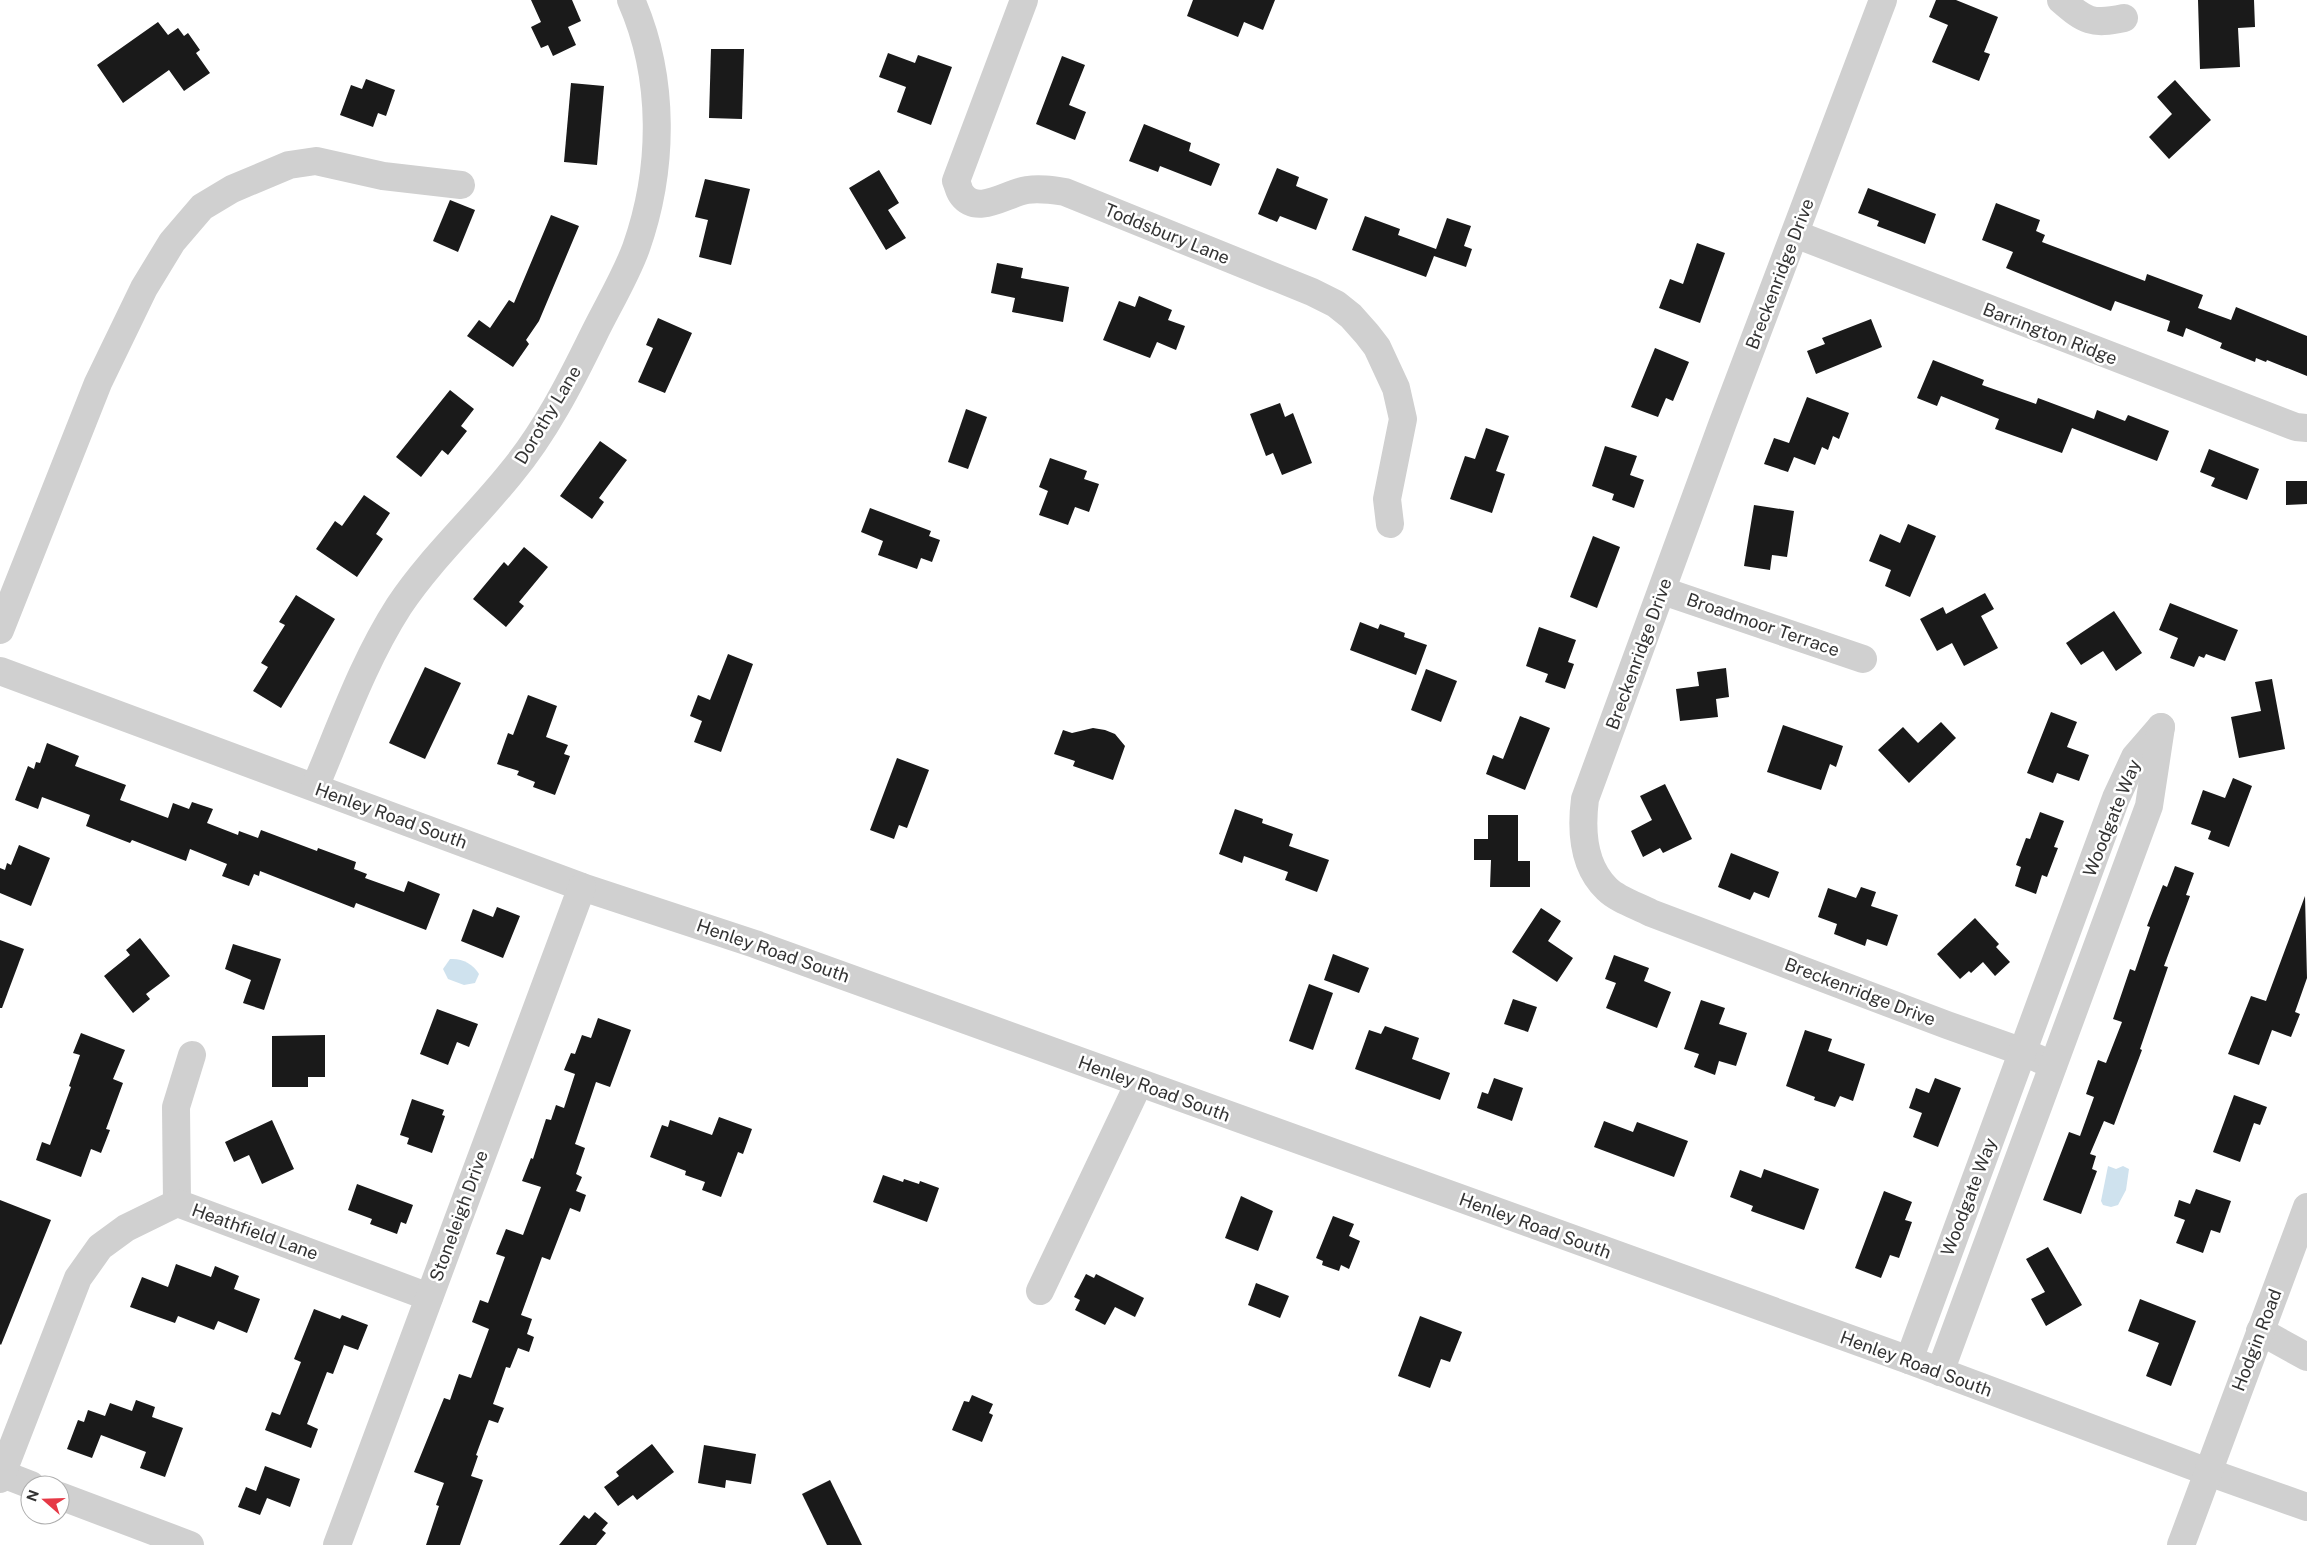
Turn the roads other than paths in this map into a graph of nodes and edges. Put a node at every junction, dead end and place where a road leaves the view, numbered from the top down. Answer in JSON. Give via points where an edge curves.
{"nodes":[{"id":1,"x":632,"y":0,"type":"edge"},
{"id":2,"x":1024,"y":0,"type":"edge"},
{"id":3,"x":1883,"y":0,"type":"edge"},
{"id":4,"x":2061,"y":0,"type":"edge"},
{"id":5,"x":2124,"y":18,"type":"dead end"},
{"id":6,"x":461,"y":185,"type":"dead end"},
{"id":7,"x":1795,"y":234,"type":"junction"},
{"id":8,"x":2307,"y":428,"type":"edge"},
{"id":9,"x":1390,"y":524,"type":"dead end"},
{"id":10,"x":1663,"y":591,"type":"junction"},
{"id":11,"x":0,"y":630,"type":"edge"},
{"id":12,"x":1863,"y":659,"type":"dead end"},
{"id":13,"x":0,"y":671,"type":"edge"},
{"id":14,"x":315,"y":787,"type":"junction"},
{"id":15,"x":582,"y":887,"type":"junction"},
{"id":16,"x":2022,"y":1052,"type":"junction"},
{"id":17,"x":192,"y":1055,"type":"dead end"},
{"id":18,"x":2053,"y":1065,"type":"junction"},
{"id":19,"x":1139,"y":1084,"type":"junction"},
{"id":20,"x":177,"y":1203,"type":"junction"},
{"id":21,"x":2307,"y":1207,"type":"edge"},
{"id":22,"x":1040,"y":1291,"type":"dead end"},
{"id":23,"x":429,"y":1297,"type":"junction"},
{"id":24,"x":2260,"y":1331,"type":"junction"},
{"id":25,"x":2307,"y":1357,"type":"edge"},
{"id":26,"x":1909,"y":1360,"type":"junction"},
{"id":27,"x":1940,"y":1372,"type":"junction"},
{"id":28,"x":2208,"y":1472,"type":"junction"},
{"id":29,"x":1,"y":1476,"type":"edge"},
{"id":30,"x":20,"y":1482,"type":"edge"},
{"id":31,"x":70,"y":1500,"type":"edge"},
{"id":32,"x":2307,"y":1507,"type":"edge"},
{"id":33,"x":190,"y":1545,"type":"edge"},
{"id":34,"x":337,"y":1545,"type":"edge"},
{"id":35,"x":2181,"y":1545,"type":"edge"}],
"edges":[{"from":1,"to":14,"type":"street","name":"Dorothy Lane","via":[[652,71],[658,134],[652,184],[636,249],[570,383],[530,448],[400,605],[365,668]]},
{"from":2,"to":9,"type":"street","name":"Toddsbury Lane","via":[[956,181],[962,196],[983,205],[1026,190],[1065,192],[1336,304],[1351,316],[1377,347],[1396,388],[1404,419],[1387,499]]},
{"from":3,"to":7,"type":"street","name":"Breckenridge Drive"},
{"from":4,"to":5,"type":"street","via":[[2080,17],[2101,23]]},
{"from":6,"to":11,"type":"street","via":[[383,176],[316,161],[289,165],[232,189],[202,207],[172,242],[144,288],[98,383]]},
{"from":7,"to":8,"type":"street","name":"Barrington Ridge","via":[[2161,377],[2296,428]]},
{"from":7,"to":10,"type":"street","name":"Breckenridge Drive"},
{"from":10,"to":12,"type":"street","name":"Broadmoor Terrace"},
{"from":10,"to":16,"type":"street","name":"Breckenridge Drive","via":[[1585,799],[1582,819],[1586,848],[1595,872],[1607,890],[1651,913]]},
{"from":13,"to":14,"type":"street","name":"Henley Road South"},
{"from":14,"to":15,"type":"street","name":"Henley Road South"},
{"from":15,"to":19,"type":"street","name":"Henley Road South","via":[[755,944]]},
{"from":15,"to":23,"type":"street","name":"Stoneleigh Drive"},
{"from":16,"to":18,"type":"street","name":"Breckenridge Drive"},
{"from":16,"to":18,"type":"street","name":"Woodgate Way","via":[[2116,798],[2135,757],[2161,726],[2149,806]]},
{"from":16,"to":26,"type":"street","name":"Woodgate Way"},
{"from":17,"to":20,"type":"street","via":[[176,1107]]},
{"from":18,"to":27,"type":"street","name":"Woodgate Way"},
{"from":19,"to":22,"type":"street"},
{"from":19,"to":26,"type":"street","name":"Henley Road South"},
{"from":20,"to":23,"type":"street","name":"Heathfield Lane"},
{"from":20,"to":29,"type":"street","name":"Heathfield Lane","via":[[126,1228],[100,1247],[78,1278]]},
{"from":21,"to":24,"type":"street","name":"Hodgin Road"},
{"from":23,"to":34,"type":"street","name":"Stoneleigh Drive"},
{"from":24,"to":25,"type":"street"},
{"from":24,"to":28,"type":"street","name":"Hodgin Road"},
{"from":26,"to":27,"type":"street","name":"Henley Road South"},
{"from":27,"to":28,"type":"street","name":"Henley Road South"},
{"from":28,"to":32,"type":"street","name":"Henley Road South"},
{"from":28,"to":35,"type":"street","name":"Hodgin Road"},
{"from":29,"to":30,"type":"street"},
{"from":31,"to":33,"type":"street"}]}
